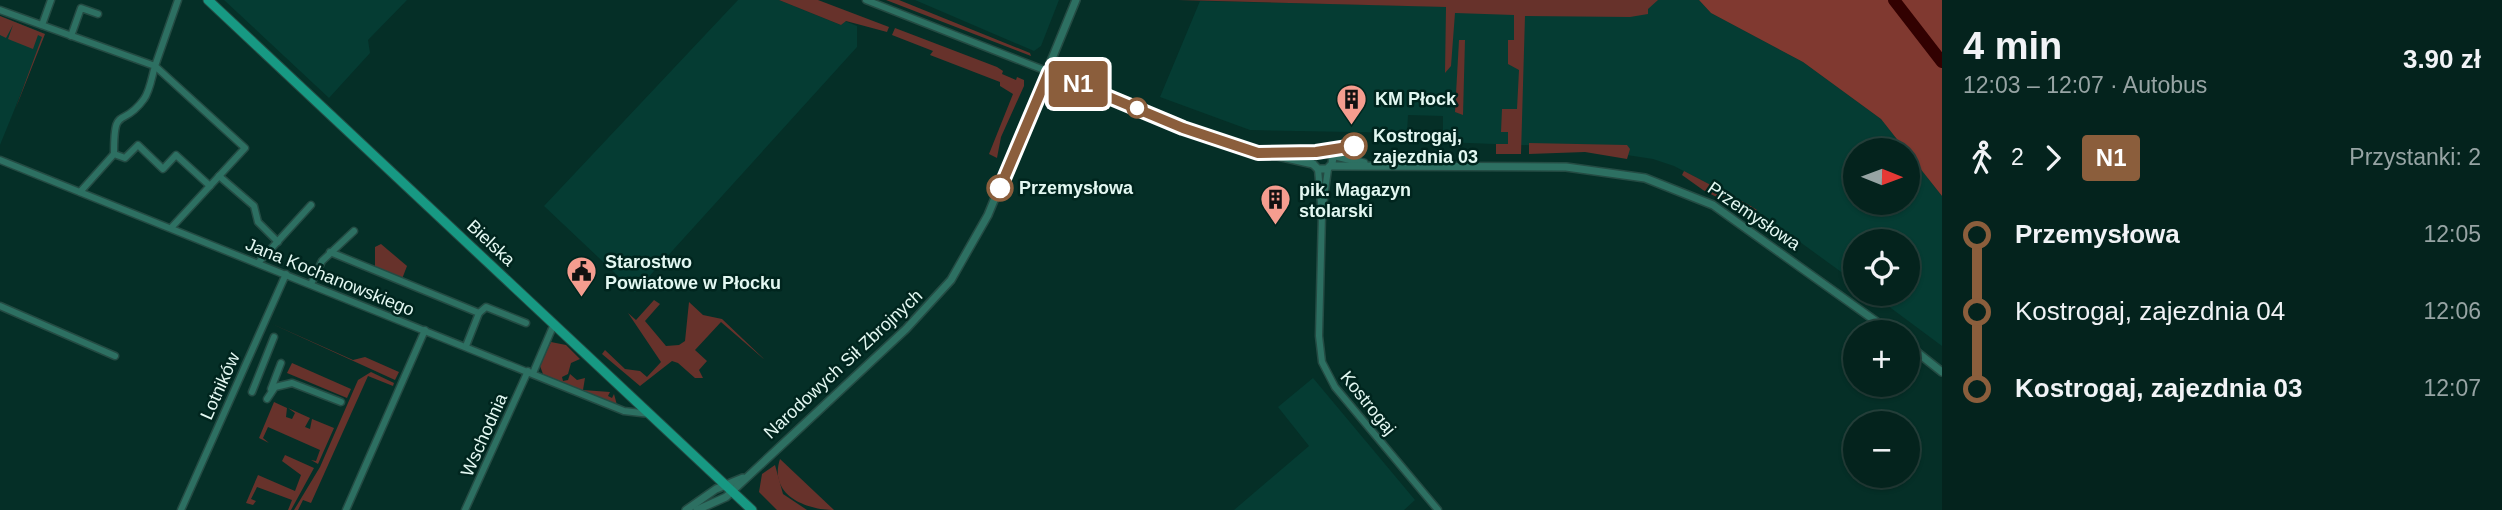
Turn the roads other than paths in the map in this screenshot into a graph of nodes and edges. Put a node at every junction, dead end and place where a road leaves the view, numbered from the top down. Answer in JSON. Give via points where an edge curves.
{"nodes":[{"id":1,"x":51,"y":0,"type":"edge"},
{"id":2,"x":178,"y":0,"type":"edge"},
{"id":3,"x":208,"y":0,"type":"edge"},
{"id":4,"x":866,"y":0,"type":"edge"},
{"id":5,"x":1076,"y":0,"type":"edge"},
{"id":6,"x":0,"y":10,"type":"edge"},
{"id":7,"x":98,"y":14,"type":"dead end"},
{"id":8,"x":42,"y":25,"type":"junction"},
{"id":9,"x":71,"y":36,"type":"junction"},
{"id":10,"x":155,"y":66,"type":"junction"},
{"id":11,"x":1049,"y":72,"type":"junction"},
{"id":12,"x":1316,"y":152,"type":"junction"},
{"id":13,"x":1267,"y":154,"type":"junction"},
{"id":14,"x":114,"y":155,"type":"junction"},
{"id":15,"x":1332,"y":155,"type":"junction"},
{"id":16,"x":0,"y":160,"type":"edge"},
{"id":17,"x":1372,"y":164,"type":"junction"},
{"id":18,"x":1316,"y":166,"type":"junction"},
{"id":19,"x":1330,"y":167,"type":"junction"},
{"id":20,"x":219,"y":176,"type":"junction"},
{"id":21,"x":209,"y":186,"type":"junction"},
{"id":22,"x":80,"y":192,"type":"junction"},
{"id":23,"x":311,"y":205,"type":"dead end"},
{"id":24,"x":1322,"y":212,"type":"junction"},
{"id":25,"x":171,"y":228,"type":"junction"},
{"id":26,"x":354,"y":231,"type":"dead end"},
{"id":27,"x":278,"y":242,"type":"junction"},
{"id":28,"x":330,"y":252,"type":"junction"},
{"id":29,"x":258,"y":263,"type":"junction"},
{"id":30,"x":286,"y":274,"type":"junction"},
{"id":31,"x":311,"y":284,"type":"junction"},
{"id":32,"x":0,"y":306,"type":"edge"},
{"id":33,"x":480,"y":313,"type":"junction"},
{"id":34,"x":1875,"y":320,"type":"edge"},
{"id":35,"x":526,"y":323,"type":"dead end"},
{"id":36,"x":554,"y":324,"type":"junction"},
{"id":37,"x":425,"y":330,"type":"junction"},
{"id":38,"x":274,"y":337,"type":"dead end"},
{"id":39,"x":466,"y":346,"type":"junction"},
{"id":40,"x":1920,"y":355,"type":"edge"},
{"id":41,"x":115,"y":356,"type":"dead end"},
{"id":42,"x":281,"y":363,"type":"dead end"},
{"id":43,"x":531,"y":372,"type":"junction"},
{"id":44,"x":1942,"y":372,"type":"edge"},
{"id":45,"x":270,"y":391,"type":"junction"},
{"id":46,"x":252,"y":392,"type":"dead end"},
{"id":47,"x":267,"y":399,"type":"dead end"},
{"id":48,"x":636,"y":401,"type":"junction"},
{"id":49,"x":341,"y":402,"type":"dead end"},
{"id":50,"x":624,"y":411,"type":"junction"},
{"id":51,"x":650,"y":414,"type":"junction"},
{"id":52,"x":728,"y":488,"type":"junction"},
{"id":53,"x":181,"y":510,"type":"edge"},
{"id":54,"x":346,"y":510,"type":"edge"},
{"id":55,"x":465,"y":510,"type":"edge"},
{"id":56,"x":686,"y":510,"type":"edge"},
{"id":57,"x":697,"y":510,"type":"edge"},
{"id":58,"x":752,"y":510,"type":"edge"},
{"id":59,"x":1438,"y":510,"type":"edge"}],
"edges":[{"from":1,"to":8,"type":"street"},
{"from":2,"to":10,"type":"street"},
{"from":3,"to":36,"type":"main road","name":"Bielska"},
{"from":4,"to":11,"type":"street"},
{"from":5,"to":11,"type":"street","name":"Narodowych Sił Zbrojnych"},
{"from":6,"to":8,"type":"street"},
{"from":7,"to":9,"type":"street","via":[[81,8]]},
{"from":8,"to":9,"type":"street"},
{"from":9,"to":10,"type":"street"},
{"from":10,"to":14,"type":"street","via":[[145,98],[117,119]]},
{"from":10,"to":20,"type":"street","via":[[245,148]]},
{"from":11,"to":13,"type":"street","via":[[1227,145]]},
{"from":11,"to":52,"type":"street","name":"Narodowych Sił Zbrojnych","via":[[985,222],[951,280],[906,329]]},
{"from":12,"to":13,"type":"street"},
{"from":12,"to":15,"type":"street","name":"Przemysłowa","via":[[1323,149]]},
{"from":12,"to":18,"type":"street"},
{"from":13,"to":18,"type":"street"},
{"from":14,"to":21,"type":"street","via":[[125,158],[138,145],[163,169],[176,155]]},
{"from":14,"to":22,"type":"street"},
{"from":15,"to":17,"type":"street","name":"Przemysłowa"},
{"from":15,"to":19,"type":"street"},
{"from":16,"to":22,"type":"street","name":"Jana Kochanowskiego"},
{"from":17,"to":19,"type":"street","name":"Przemysłowa"},
{"from":17,"to":34,"type":"street","name":"Przemysłowa","via":[[1579,167],[1674,187],[1749,227]]},
{"from":18,"to":19,"type":"street","name":"Przemysłowa"},
{"from":18,"to":24,"type":"street","name":"Kostrogaj"},
{"from":19,"to":24,"type":"street","name":"Kostrogaj"},
{"from":20,"to":21,"type":"street"},
{"from":20,"to":27,"type":"street","via":[[254,206],[258,222]]},
{"from":21,"to":25,"type":"street"},
{"from":22,"to":25,"type":"street","name":"Jana Kochanowskiego"},
{"from":23,"to":27,"type":"street"},
{"from":24,"to":59,"type":"street","name":"Kostrogaj","via":[[1319,336],[1324,368]]},
{"from":25,"to":29,"type":"street","name":"Jana Kochanowskiego"},
{"from":26,"to":28,"type":"street"},
{"from":27,"to":29,"type":"street"},
{"from":28,"to":31,"type":"street"},
{"from":28,"to":33,"type":"street"},
{"from":29,"to":30,"type":"street","name":"Jana Kochanowskiego"},
{"from":30,"to":31,"type":"street","name":"Jana Kochanowskiego"},
{"from":30,"to":53,"type":"street","name":"Lotników"},
{"from":31,"to":37,"type":"street","name":"Jana Kochanowskiego"},
{"from":32,"to":41,"type":"street"},
{"from":33,"to":35,"type":"street","via":[[486,307]]},
{"from":33,"to":39,"type":"street"},
{"from":36,"to":43,"type":"street","name":"Wschodnia"},
{"from":36,"to":48,"type":"main road","name":"Bielska"},
{"from":37,"to":39,"type":"street","name":"Jana Kochanowskiego"},
{"from":37,"to":54,"type":"street"},
{"from":38,"to":46,"type":"street"},
{"from":39,"to":43,"type":"street","name":"Jana Kochanowskiego"},
{"from":40,"to":44,"type":"street"},
{"from":42,"to":45,"type":"street"},
{"from":43,"to":50,"type":"street","name":"Jana Kochanowskiego"},
{"from":43,"to":55,"type":"street","name":"Wschodnia"},
{"from":45,"to":47,"type":"street"},
{"from":45,"to":49,"type":"street","via":[[292,383]]},
{"from":48,"to":50,"type":"street"},
{"from":48,"to":51,"type":"main road","name":"Bielska"},
{"from":50,"to":51,"type":"street","name":"Jana Kochanowskiego"},
{"from":51,"to":52,"type":"main road","name":"Bielska"},
{"from":52,"to":56,"type":"street"},
{"from":52,"to":57,"type":"street","via":[[715,503]]},
{"from":52,"to":58,"type":"main road","name":"Bielska"}]}
